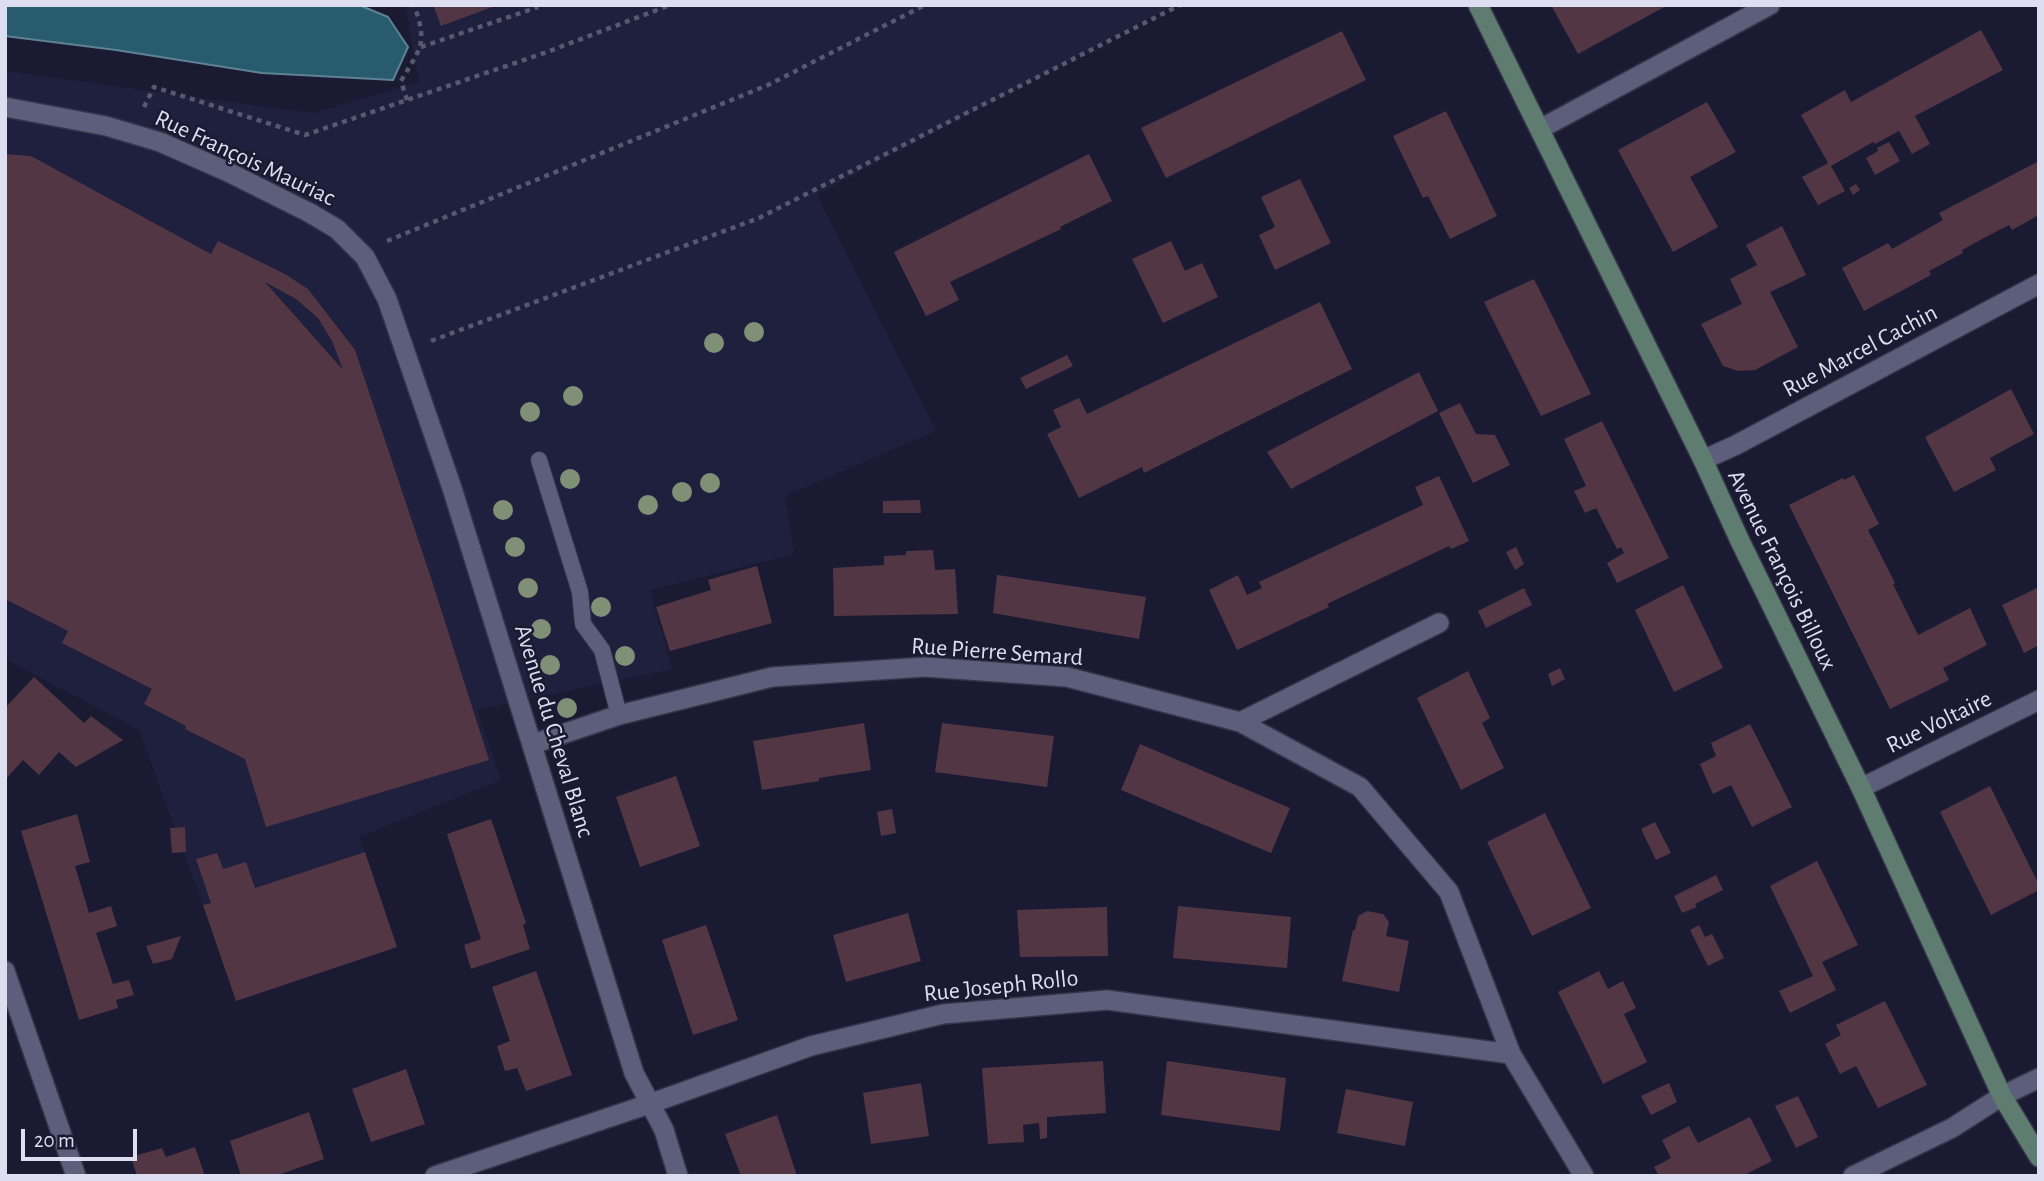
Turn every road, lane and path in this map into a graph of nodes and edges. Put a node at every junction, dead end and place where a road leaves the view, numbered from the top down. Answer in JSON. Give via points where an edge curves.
{"nodes":[{"id":1,"x":414,"y":5,"type":"edge"},
{"id":2,"x":670,"y":5,"type":"edge"},
{"id":3,"x":925,"y":5,"type":"edge"},
{"id":4,"x":1180,"y":5,"type":"edge"},
{"id":5,"x":1478,"y":5,"type":"edge"},
{"id":6,"x":1770,"y":5,"type":"edge"},
{"id":7,"x":538,"y":7,"type":"dead end"},
{"id":8,"x":421,"y":47,"type":"junction"},
{"id":9,"x":407,"y":100,"type":"junction"},
{"id":10,"x":5,"y":107,"type":"edge"},
{"id":11,"x":1540,"y":129,"type":"junction"},
{"id":12,"x":131,"y":133,"type":"junction"},
{"id":13,"x":360,"y":253,"type":"junction"},
{"id":14,"x":2039,"y":284,"type":"edge"},
{"id":15,"x":387,"y":299,"type":"joint"},
{"id":16,"x":405,"y":351,"type":"junction"},
{"id":17,"x":539,"y":460,"type":"dead end"},
{"id":18,"x":1703,"y":460,"type":"junction"},
{"id":19,"x":1438,"y":623,"type":"dead end"},
{"id":20,"x":2039,"y":700,"type":"edge"},
{"id":21,"x":619,"y":715,"type":"junction"},
{"id":22,"x":1240,"y":722,"type":"junction"},
{"id":23,"x":533,"y":744,"type":"junction"},
{"id":24,"x":1861,"y":788,"type":"junction"},
{"id":25,"x":5,"y":971,"type":"edge"},
{"id":26,"x":1511,"y":1054,"type":"junction"},
{"id":27,"x":2039,"y":1078,"type":"edge"},
{"id":28,"x":2002,"y":1096,"type":"junction"},
{"id":29,"x":652,"y":1104,"type":"junction"},
{"id":30,"x":2039,"y":1157,"type":"edge"},
{"id":31,"x":76,"y":1176,"type":"edge"},
{"id":32,"x":435,"y":1176,"type":"edge"},
{"id":33,"x":678,"y":1176,"type":"edge"},
{"id":34,"x":1584,"y":1176,"type":"edge"},
{"id":35,"x":1853,"y":1176,"type":"edge"}],
"edges":[{"from":1,"to":8,"type":"path","via":[[423,31]]},
{"from":2,"to":9,"type":"path"},
{"from":3,"to":13,"type":"path","via":[[768,85]]},
{"from":4,"to":16,"type":"path","via":[[759,218]]},
{"from":5,"to":11,"type":"main road","name":"Avenue François Billoux"},
{"from":6,"to":11,"type":"street"},
{"from":7,"to":8,"type":"path"},
{"from":8,"to":9,"type":"path","via":[[401,81]]},
{"from":9,"to":12,"type":"path","via":[[305,135],[153,87]]},
{"from":10,"to":12,"type":"street","name":"Rue François Mauriac"},
{"from":11,"to":18,"type":"main road","name":"Avenue François Billoux"},
{"from":12,"to":13,"type":"street","name":"Rue François Mauriac","via":[[228,172],[310,213],[337,229]]},
{"from":13,"to":15,"type":"street","name":"Rue François Mauriac"},
{"from":14,"to":18,"type":"street","name":"Rue Marcel Cachin"},
{"from":15,"to":16,"type":"street","name":"Avenue du Cheval Blanc"},
{"from":16,"to":23,"type":"street","name":"Avenue du Cheval Blanc"},
{"from":17,"to":21,"type":"lane","via":[[580,592],[583,624],[602,650]]},
{"from":18,"to":24,"type":"main road","name":"Avenue François Billoux"},
{"from":19,"to":22,"type":"street"},
{"from":20,"to":24,"type":"street","name":"Rue Voltaire"},
{"from":21,"to":22,"type":"street","name":"Rue Pierre Semard","via":[[772,677],[925,667],[1067,677]]},
{"from":21,"to":23,"type":"street","name":"Rue Pierre Semard"},
{"from":22,"to":26,"type":"street","name":"Rue Pierre Semard","via":[[1360,787],[1449,892]]},
{"from":23,"to":29,"type":"street","name":"Avenue du Cheval Blanc","via":[[634,1073]]},
{"from":24,"to":28,"type":"main road","name":"Avenue François Billoux"},
{"from":25,"to":31,"type":"street"},
{"from":26,"to":29,"type":"street","name":"Rue Joseph Rollo","via":[[1107,1000],[943,1014],[811,1046]]},
{"from":26,"to":34,"type":"street","name":"Rue Pierre Semard"},
{"from":27,"to":28,"type":"street"},
{"from":28,"to":30,"type":"main road","name":"Avenue François Billoux"},
{"from":28,"to":35,"type":"street","via":[[1952,1128]]},
{"from":29,"to":32,"type":"street","name":"Rue Joseph Rollo"},
{"from":29,"to":33,"type":"street","name":"Avenue du Cheval Blanc"}]}
